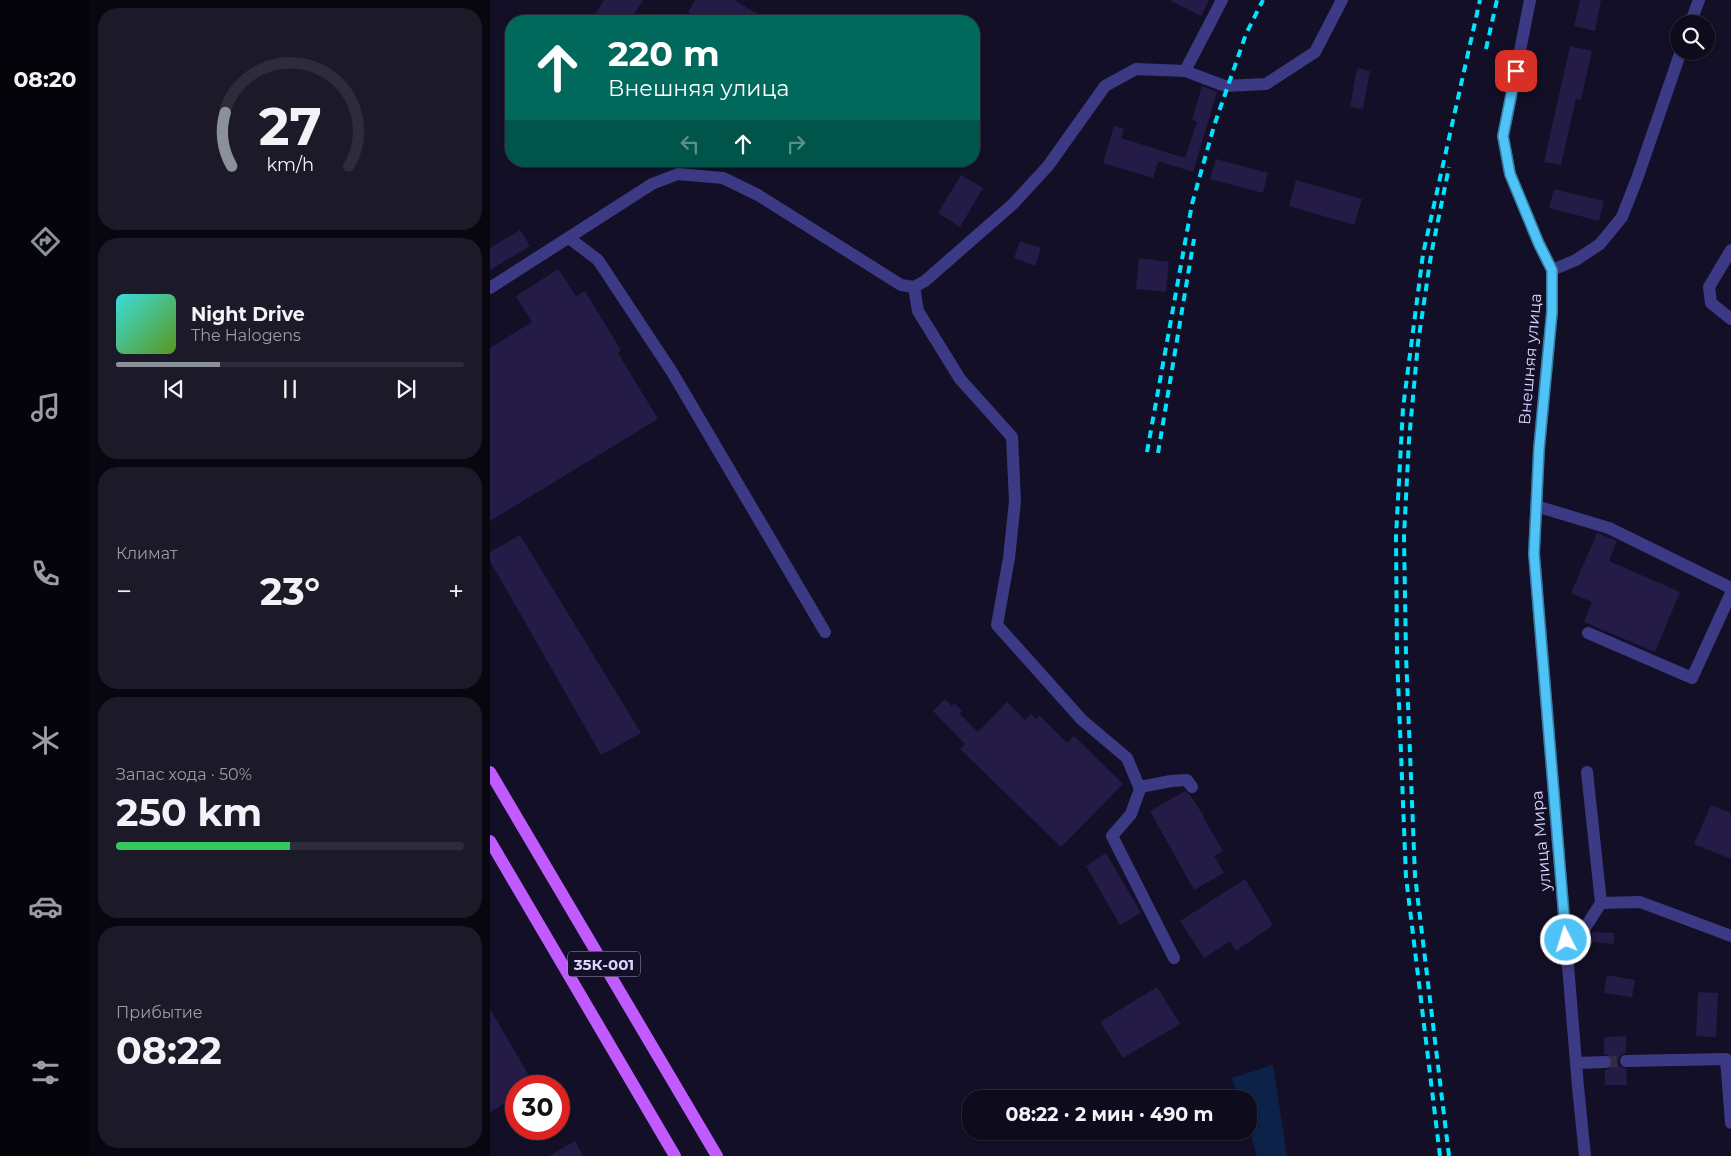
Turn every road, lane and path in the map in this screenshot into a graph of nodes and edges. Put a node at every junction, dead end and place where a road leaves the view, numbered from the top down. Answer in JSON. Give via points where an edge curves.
{"nodes":[{"id":1,"x":1222,"y":0,"type":"edge"},
{"id":2,"x":1342,"y":0,"type":"edge"},
{"id":3,"x":1530,"y":0,"type":"edge"},
{"id":4,"x":1699,"y":0,"type":"edge"},
{"id":5,"x":1693,"y":15,"type":"edge"},
{"id":6,"x":1678,"y":60,"type":"edge"},
{"id":7,"x":1185,"y":71,"type":"junction"},
{"id":8,"x":569,"y":238,"type":"junction"},
{"id":9,"x":1731,"y":250,"type":"edge"},
{"id":10,"x":1552,"y":270,"type":"junction"},
{"id":11,"x":914,"y":287,"type":"junction"},
{"id":12,"x":490,"y":288,"type":"edge"},
{"id":13,"x":1731,"y":319,"type":"edge"},
{"id":14,"x":1536,"y":506,"type":"junction"},
{"id":15,"x":1534,"y":554,"type":"joint"},
{"id":16,"x":1731,"y":588,"type":"edge"},
{"id":17,"x":1731,"y":593,"type":"edge"},
{"id":18,"x":825,"y":632,"type":"dead end"},
{"id":19,"x":1588,"y":634,"type":"dead end"},
{"id":20,"x":490,"y":772,"type":"edge"},
{"id":21,"x":1587,"y":772,"type":"dead end"},
{"id":22,"x":1140,"y":787,"type":"junction"},
{"id":23,"x":1192,"y":787,"type":"dead end"},
{"id":24,"x":490,"y":841,"type":"edge"},
{"id":25,"x":1601,"y":903,"type":"junction"},
{"id":26,"x":1731,"y":936,"type":"edge"},
{"id":27,"x":1566,"y":940,"type":"junction"},
{"id":28,"x":1174,"y":958,"type":"dead end"},
{"id":29,"x":1626,"y":1061,"type":"tunnel mouth"},
{"id":30,"x":1576,"y":1062,"type":"junction"},
{"id":31,"x":1605,"y":1062,"type":"tunnel mouth"},
{"id":32,"x":1731,"y":1124,"type":"edge"},
{"id":33,"x":676,"y":1156,"type":"edge"},
{"id":34,"x":717,"y":1156,"type":"edge"},
{"id":35,"x":1585,"y":1156,"type":"edge"}],
"edges":[{"from":1,"to":7,"type":"street"},
{"from":2,"to":7,"type":"street","via":[[1314,52],[1266,84],[1226,86]]},
{"from":3,"to":10,"type":"street","name":"Внешняя улица","via":[[1503,136],[1510,174]]},
{"from":4,"to":5,"type":"street"},
{"from":6,"to":10,"type":"street","via":[[1622,218],[1600,244],[1576,260]]},
{"from":7,"to":11,"type":"street","via":[[1136,69],[1105,86],[1048,166],[1013,204],[925,282]]},
{"from":8,"to":11,"type":"street","via":[[652,184],[678,174],[723,178],[758,195],[901,285]]},
{"from":8,"to":12,"type":"street"},
{"from":8,"to":18,"type":"street","via":[[598,260],[672,372]]},
{"from":9,"to":13,"type":"street","via":[[1709,286],[1712,303]]},
{"from":10,"to":14,"type":"street","name":"Внешняя улица","via":[[1552,312]]},
{"from":11,"to":22,"type":"street","via":[[918,311],[960,379],[1012,436],[1015,501],[997,625],[1082,720],[1127,758]]},
{"from":14,"to":15,"type":"street","name":"Внешняя улица"},
{"from":14,"to":16,"type":"street","via":[[1609,528]]},
{"from":15,"to":27,"type":"street","name":"улица Мира"},
{"from":17,"to":19,"type":"street","via":[[1692,678]]},
{"from":20,"to":34,"type":"main road","number":"35К-001"},
{"from":21,"to":25,"type":"street"},
{"from":22,"to":23,"type":"street","via":[[1188,780]]},
{"from":22,"to":28,"type":"street","via":[[1131,814],[1112,836]]},
{"from":24,"to":33,"type":"main road","number":"35К-001"},
{"from":25,"to":26,"type":"street","via":[[1640,902]]},
{"from":25,"to":27,"type":"street","via":[[1579,937]]},
{"from":27,"to":30,"type":"street","name":"улица Мира"},
{"from":29,"to":32,"type":"street","via":[[1726,1059]]},
{"from":30,"to":31,"type":"street"},
{"from":30,"to":35,"type":"street","name":"улица Мира"}]}
